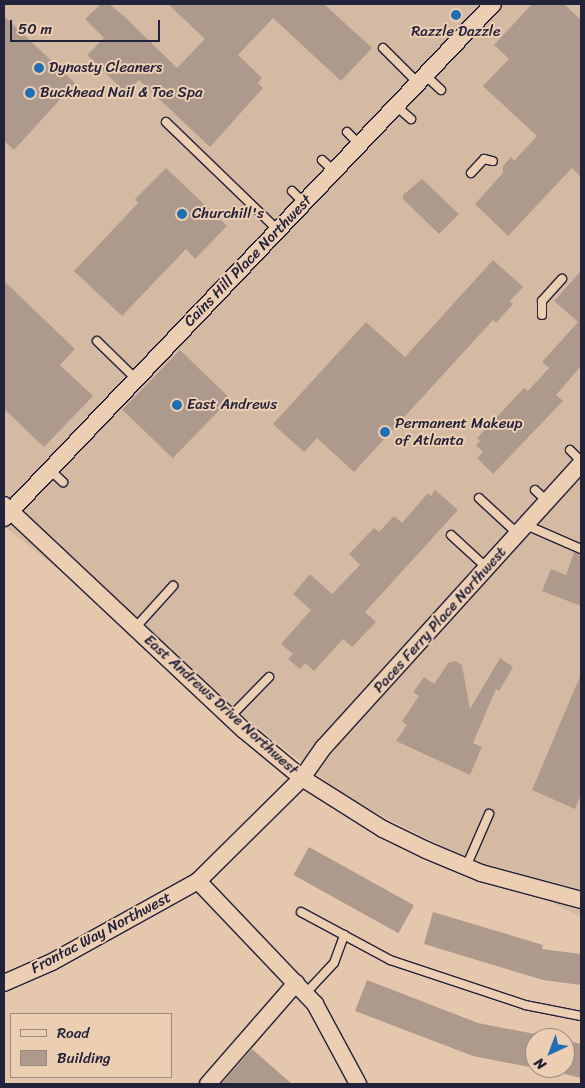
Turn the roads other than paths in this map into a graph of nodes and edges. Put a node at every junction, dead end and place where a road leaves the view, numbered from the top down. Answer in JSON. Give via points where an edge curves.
{"nodes":[{"id":1,"x":493,"y":4,"type":"edge"},
{"id":2,"x":383,"y":48,"type":"dead end"},
{"id":3,"x":422,"y":79,"type":"junction"},
{"id":4,"x":440,"y":90,"type":"dead end"},
{"id":5,"x":396,"y":106,"type":"junction"},
{"id":6,"x":411,"y":119,"type":"dead end"},
{"id":7,"x":166,"y":122,"type":"dead end"},
{"id":8,"x":347,"y":132,"type":"dead end"},
{"id":9,"x":359,"y":144,"type":"junction"},
{"id":10,"x":493,"y":161,"type":"dead end"},
{"id":11,"x":471,"y":173,"type":"dead end"},
{"id":12,"x":278,"y":230,"type":"junction"},
{"id":13,"x":562,"y":279,"type":"dead end"},
{"id":14,"x":542,"y":315,"type":"dead end"},
{"id":15,"x":97,"y":341,"type":"dead end"},
{"id":16,"x":136,"y":379,"type":"junction"},
{"id":17,"x":570,"y":450,"type":"dead end"},
{"id":18,"x":581,"y":462,"type":"edge"},
{"id":19,"x":50,"y":470,"type":"junction"},
{"id":20,"x":63,"y":482,"type":"dead end"},
{"id":21,"x":535,"y":490,"type":"dead end"},
{"id":22,"x":479,"y":498,"type":"dead end"},
{"id":23,"x":547,"y":501,"type":"junction"},
{"id":24,"x":6,"y":511,"type":"edge"},
{"id":25,"x":522,"y":530,"type":"junction"},
{"id":26,"x":451,"y":535,"type":"dead end"},
{"id":27,"x":581,"y":549,"type":"edge"},
{"id":28,"x":487,"y":568,"type":"junction"},
{"id":29,"x":173,"y":586,"type":"dead end"},
{"id":30,"x":135,"y":628,"type":"junction"},
{"id":31,"x":269,"y":677,"type":"dead end"},
{"id":32,"x":230,"y":717,"type":"junction"},
{"id":33,"x":302,"y":778,"type":"junction"},
{"id":34,"x":489,"y":814,"type":"dead end"},
{"id":35,"x":466,"y":867,"type":"junction"},
{"id":36,"x":198,"y":881,"type":"junction"},
{"id":37,"x":581,"y":900,"type":"edge"},
{"id":38,"x":301,"y":912,"type":"dead end"},
{"id":39,"x":344,"y":935,"type":"junction"},
{"id":40,"x":4,"y":983,"type":"edge"},
{"id":41,"x":301,"y":988,"type":"junction"},
{"id":42,"x":581,"y":1016,"type":"edge"},
{"id":43,"x":208,"y":1084,"type":"edge"},
{"id":44,"x":358,"y":1084,"type":"edge"}],
"edges":[{"from":1,"to":3,"type":"street","name":"Cains Hill Place Northwest"},
{"from":2,"to":3,"type":"lane"},
{"from":3,"to":4,"type":"lane"},
{"from":3,"to":5,"type":"street","name":"Cains Hill Place Northwest"},
{"from":5,"to":6,"type":"lane"},
{"from":5,"to":9,"type":"street","name":"Cains Hill Place Northwest"},
{"from":7,"to":12,"type":"lane"},
{"from":8,"to":9,"type":"lane"},
{"from":9,"to":12,"type":"street","name":"Cains Hill Place Northwest","via":[[328,166],[298,197]]},
{"from":10,"to":11,"type":"lane","via":[[484,159]]},
{"from":12,"to":16,"type":"street","name":"Cains Hill Place Northwest"},
{"from":13,"to":14,"type":"lane","via":[[542,301]]},
{"from":15,"to":16,"type":"lane"},
{"from":16,"to":19,"type":"street","name":"Cains Hill Place Northwest"},
{"from":17,"to":18,"type":"lane"},
{"from":18,"to":23,"type":"street","name":"Paces Ferry Place Northwest"},
{"from":19,"to":20,"type":"lane"},
{"from":19,"to":24,"type":"street","name":"Cains Hill Place Northwest"},
{"from":21,"to":23,"type":"lane"},
{"from":22,"to":25,"type":"lane"},
{"from":23,"to":25,"type":"street","name":"Paces Ferry Place Northwest"},
{"from":24,"to":30,"type":"street","name":"East Andrews Drive Northwest"},
{"from":25,"to":27,"type":"lane"},
{"from":25,"to":28,"type":"street","name":"Paces Ferry Place Northwest"},
{"from":26,"to":28,"type":"lane"},
{"from":28,"to":33,"type":"street","name":"Paces Ferry Place Northwest","via":[[324,747]]},
{"from":29,"to":30,"type":"lane"},
{"from":30,"to":32,"type":"street","name":"East Andrews Drive Northwest"},
{"from":31,"to":32,"type":"lane"},
{"from":32,"to":33,"type":"street","name":"East Andrews Drive Northwest"},
{"from":33,"to":35,"type":"street","name":"East Andrews Drive Northwest","via":[[383,829]]},
{"from":33,"to":36,"type":"street","name":"Paces Ferry Place Northwest"},
{"from":34,"to":35,"type":"lane"},
{"from":35,"to":37,"type":"street","name":"East Andrews Drive Northwest"},
{"from":36,"to":40,"type":"street","name":"Frontac Way Northwest","via":[[52,962]]},
{"from":36,"to":41,"type":"street"},
{"from":38,"to":39,"type":"lane"},
{"from":39,"to":41,"type":"lane","via":[[334,963]]},
{"from":39,"to":42,"type":"lane","via":[[390,960],[516,1002]]},
{"from":41,"to":43,"type":"street"},
{"from":41,"to":44,"type":"street","via":[[316,1004]]}]}
